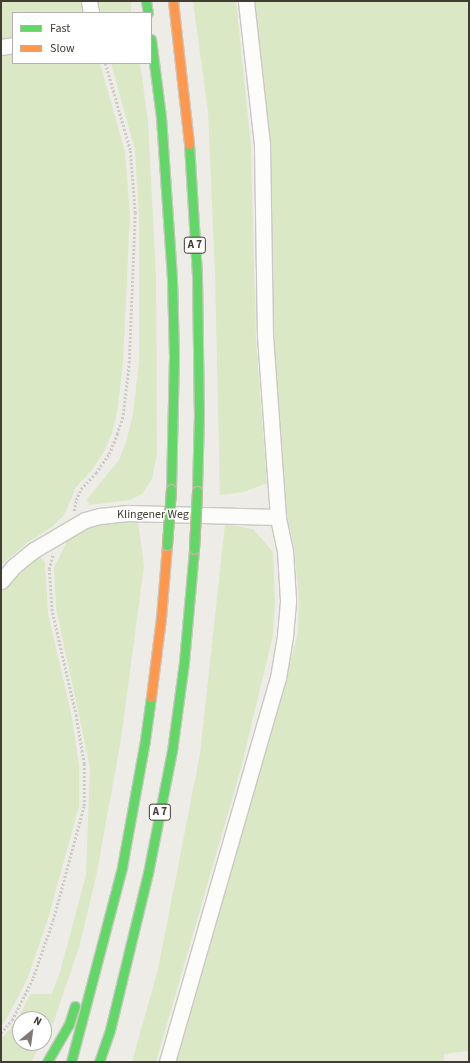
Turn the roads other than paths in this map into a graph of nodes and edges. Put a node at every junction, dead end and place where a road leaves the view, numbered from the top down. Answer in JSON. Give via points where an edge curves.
{"nodes":[{"id":1,"x":89,"y":1,"type":"edge"},
{"id":2,"x":146,"y":1,"type":"edge"},
{"id":3,"x":173,"y":1,"type":"edge"},
{"id":4,"x":246,"y":1,"type":"edge"},
{"id":5,"x":90,"y":12,"type":"edge"},
{"id":6,"x":148,"y":12,"type":"edge"},
{"id":7,"x":12,"y":44,"type":"edge"},
{"id":8,"x":1,"y":47,"type":"edge"},
{"id":9,"x":152,"y":47,"type":"edge"},
{"id":10,"x":278,"y":517,"type":"junction"},
{"id":11,"x":1,"y":581,"type":"edge"},
{"id":12,"x":101,"y":952,"type":"junction"},
{"id":13,"x":81,"y":985,"type":"dead end"},
{"id":14,"x":77,"y":998,"type":"dead end"},
{"id":15,"x":110,"y":1030,"type":"junction"},
{"id":16,"x":110,"y":1056,"type":"dead end"},
{"id":17,"x":47,"y":1062,"type":"edge"},
{"id":18,"x":71,"y":1062,"type":"edge"},
{"id":19,"x":99,"y":1062,"type":"edge"},
{"id":20,"x":167,"y":1062,"type":"edge"}],
"edges":[{"from":1,"to":5,"type":"street"},
{"from":2,"to":6,"type":"highway"},
{"from":3,"to":15,"type":"highway","number":"A 7","bridge":true,"via":[[187,116],[197,276],[199,414],[194,549],[184,662],[172,750],[148,873]]},
{"from":4,"to":10,"type":"street","via":[[262,144],[265,336]]},
{"from":7,"to":8,"type":"street"},
{"from":9,"to":12,"type":"highway","number":"A 7","bridge":true,"via":[[161,117],[174,357],[167,545],[162,618],[145,740],[122,867]]},
{"from":10,"to":11,"type":"street","name":"Klingener Weg","via":[[128,513],[100,516],[72,527],[24,558]]},
{"from":10,"to":20,"type":"street","via":[[285,551],[288,600],[278,678]]},
{"from":12,"to":13,"type":"highway","number":"A 7"},
{"from":12,"to":18,"type":"highway","number":"A 7"},
{"from":14,"to":17,"type":"highway","via":[[69,1024]]},
{"from":15,"to":16,"type":"highway","number":"A 7"},
{"from":15,"to":19,"type":"highway","number":"A 7"}]}
